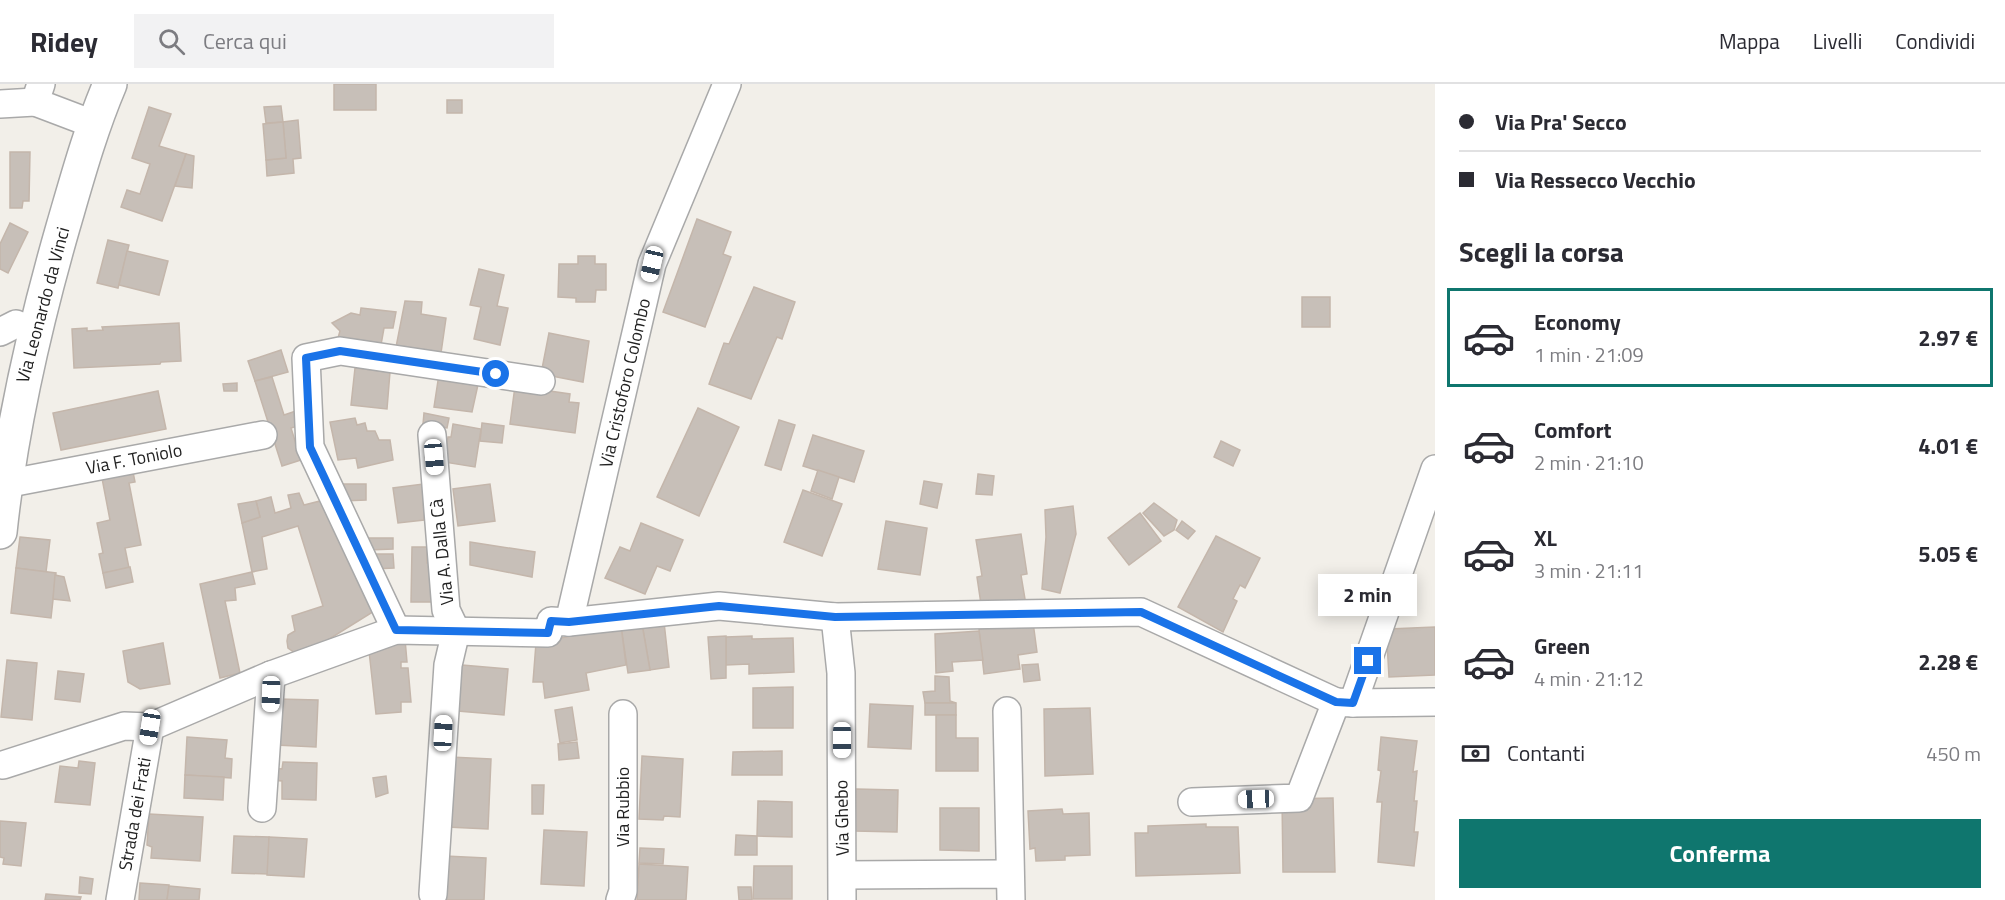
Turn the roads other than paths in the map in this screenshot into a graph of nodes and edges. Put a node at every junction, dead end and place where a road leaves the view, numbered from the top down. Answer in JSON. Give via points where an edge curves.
{"nodes":[{"id":1,"x":110,"y":84,"type":"edge"},
{"id":2,"x":727,"y":84,"type":"edge"},
{"id":3,"x":38,"y":93,"type":"edge"},
{"id":4,"x":0,"y":104,"type":"edge"},
{"id":5,"x":93,"y":124,"type":"junction"},
{"id":6,"x":541,"y":381,"type":"dead end"},
{"id":7,"x":263,"y":435,"type":"dead end"},
{"id":8,"x":432,"y":435,"type":"dead end"},
{"id":9,"x":1435,"y":469,"type":"edge"},
{"id":10,"x":5,"y":484,"type":"junction"},
{"id":11,"x":0,"y":532,"type":"edge"},
{"id":12,"x":835,"y":617,"type":"junction"},
{"id":13,"x":569,"y":622,"type":"junction"},
{"id":14,"x":396,"y":630,"type":"junction"},
{"id":15,"x":456,"y":632,"type":"junction"},
{"id":16,"x":271,"y":675,"type":"junction"},
{"id":17,"x":1345,"y":702,"type":"junction"},
{"id":18,"x":1435,"y":702,"type":"edge"},
{"id":19,"x":1007,"y":711,"type":"dead end"},
{"id":20,"x":623,"y":714,"type":"dead end"},
{"id":21,"x":150,"y":727,"type":"junction"},
{"id":22,"x":3,"y":765,"type":"dead end"},
{"id":23,"x":1192,"y":802,"type":"dead end"},
{"id":24,"x":262,"y":808,"type":"dead end"},
{"id":25,"x":842,"y":887,"type":"edge"},
{"id":26,"x":1011,"y":891,"type":"edge"},
{"id":27,"x":433,"y":894,"type":"dead end"},
{"id":28,"x":120,"y":900,"type":"edge"},
{"id":29,"x":620,"y":900,"type":"edge"}],
"edges":[{"from":1,"to":5,"type":"street","name":"Via Leonardo da Vinci"},
{"from":2,"to":13,"type":"street","name":"Via Cristoforo Colombo","via":[[652,264]]},
{"from":3,"to":4,"type":"street"},
{"from":3,"to":5,"type":"street"},
{"from":5,"to":10,"type":"street","name":"Via Leonardo da Vinci","via":[[36,320]]},
{"from":6,"to":14,"type":"street","via":[[340,351],[306,358],[310,447]]},
{"from":7,"to":10,"type":"street","name":"Via F. Toniolo"},
{"from":8,"to":15,"type":"street","name":"Via A. Dalla Cà","via":[[446,610]]},
{"from":9,"to":17,"type":"street"},
{"from":10,"to":11,"type":"street","name":"Via Leonardo da Vinci"},
{"from":12,"to":13,"type":"street","via":[[719,606]]},
{"from":12,"to":17,"type":"street","via":[[1141,612]]},
{"from":12,"to":25,"type":"street","name":"Via Ghebo","via":[[841,673]]},
{"from":13,"to":15,"type":"street","via":[[551,621],[548,633]]},
{"from":14,"to":15,"type":"street"},
{"from":14,"to":16,"type":"street"},
{"from":15,"to":27,"type":"street","via":[[448,665]]},
{"from":16,"to":21,"type":"street"},
{"from":16,"to":24,"type":"street"},
{"from":17,"to":18,"type":"street"},
{"from":17,"to":23,"type":"street","via":[[1299,798]]},
{"from":19,"to":26,"type":"street"},
{"from":20,"to":29,"type":"street","name":"Via Rubbio"},
{"from":21,"to":22,"type":"street","via":[[124,726]]},
{"from":21,"to":28,"type":"street","name":"Strada dei Frati"},
{"from":25,"to":26,"type":"street","name":"Via Ghebo","via":[[1002,873]]}]}
